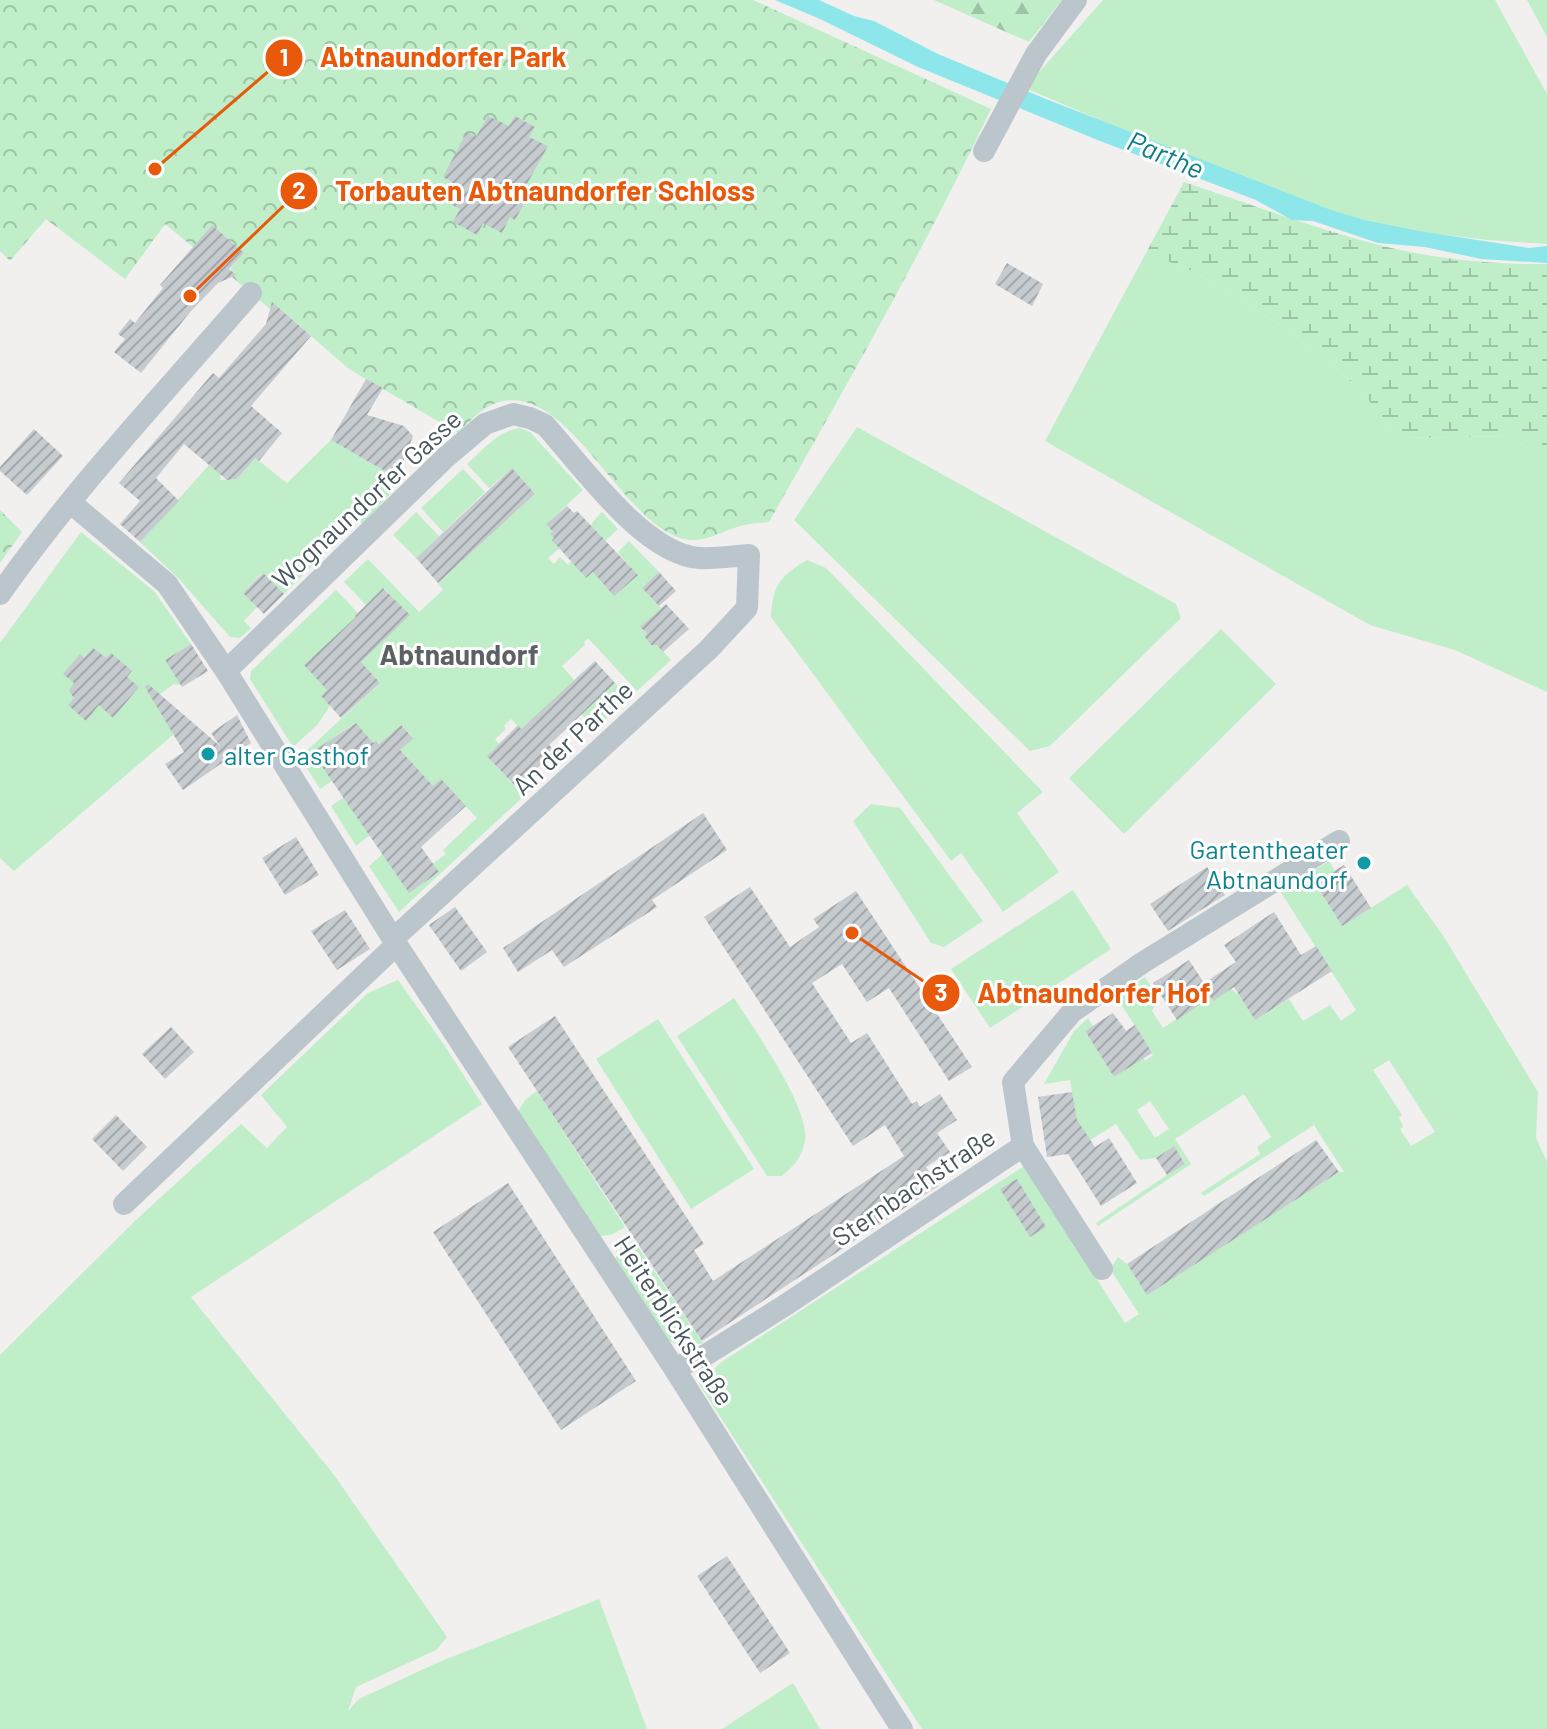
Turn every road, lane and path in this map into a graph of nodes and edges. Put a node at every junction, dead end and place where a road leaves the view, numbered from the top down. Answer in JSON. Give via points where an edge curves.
{"nodes":[{"id":1,"x":1076,"y":0,"type":"edge"},
{"id":2,"x":984,"y":151,"type":"dead end"},
{"id":3,"x":251,"y":293,"type":"dead end"},
{"id":4,"x":70,"y":502,"type":"junction"},
{"id":5,"x":749,"y":555,"type":"joint"},
{"id":6,"x":0,"y":594,"type":"edge"},
{"id":7,"x":226,"y":671,"type":"junction"},
{"id":8,"x":1339,"y":841,"type":"dead end"},
{"id":9,"x":395,"y":942,"type":"junction"},
{"id":10,"x":1023,"y":1146,"type":"junction"},
{"id":11,"x":124,"y":1204,"type":"dead end"},
{"id":12,"x":1102,"y":1269,"type":"dead end"},
{"id":13,"x":674,"y":1368,"type":"junction"},
{"id":14,"x":902,"y":1729,"type":"edge"}],
"edges":[{"from":1,"to":2,"type":"street","via":[[1036,54]]},
{"from":3,"to":4,"type":"street"},
{"from":4,"to":6,"type":"street"},
{"from":4,"to":7,"type":"street","name":"Heiterblickstraße","via":[[167,584]]},
{"from":5,"to":7,"type":"street","name":"Wognaundorfer Gasse","via":[[697,558],[640,531],[545,425],[513,414],[485,424],[446,457]]},
{"from":5,"to":9,"type":"street","name":"An der Parthe","via":[[747,608]]},
{"from":7,"to":9,"type":"street","name":"Heiterblickstraße"},
{"from":8,"to":10,"type":"street","name":"Sternbachstraße","via":[[1072,1012],[1013,1082]]},
{"from":9,"to":11,"type":"street"},
{"from":9,"to":13,"type":"street","name":"Heiterblickstraße"},
{"from":10,"to":12,"type":"street"},
{"from":10,"to":13,"type":"street","name":"Sternbachstraße","via":[[718,1348]]},
{"from":13,"to":14,"type":"street","name":"Heiterblickstraße"}]}
